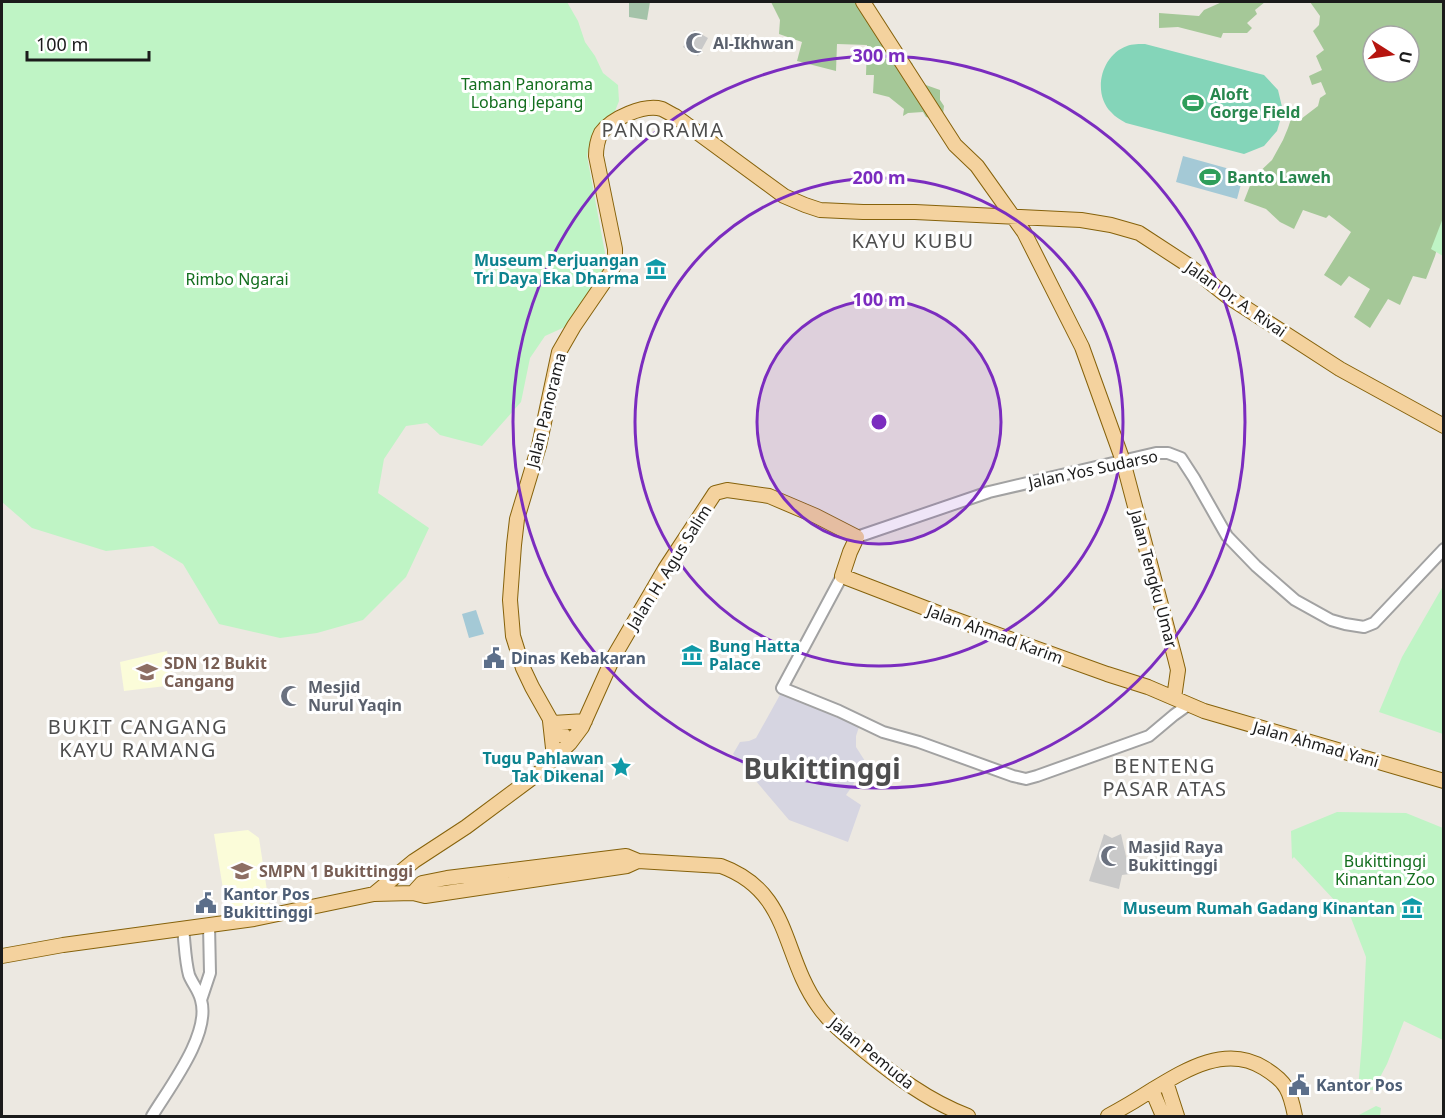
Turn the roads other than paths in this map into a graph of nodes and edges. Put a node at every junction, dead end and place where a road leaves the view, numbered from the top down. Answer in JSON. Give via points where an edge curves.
{"nodes":[{"id":1,"x":863,"y":2,"type":"edge"},
{"id":2,"x":1014,"y":217,"type":"junction"},
{"id":3,"x":1443,"y":426,"type":"edge"},
{"id":4,"x":1123,"y":461,"type":"junction"},
{"id":5,"x":857,"y":537,"type":"junction"},
{"id":6,"x":1443,"y":549,"type":"edge"},
{"id":7,"x":842,"y":576,"type":"junction"},
{"id":8,"x":1174,"y":698,"type":"junction"},
{"id":9,"x":1188,"y":705,"type":"junction"},
{"id":10,"x":552,"y":721,"type":"junction"},
{"id":11,"x":585,"y":721,"type":"junction"},
{"id":12,"x":570,"y":743,"type":"junction"},
{"id":13,"x":555,"y":758,"type":"junction"},
{"id":14,"x":1443,"y":781,"type":"edge"},
{"id":15,"x":374,"y":894,"type":"junction"},
{"id":16,"x":209,"y":925,"type":"junction"},
{"id":17,"x":183,"y":929,"type":"junction"},
{"id":18,"x":2,"y":956,"type":"edge"},
{"id":19,"x":201,"y":1000,"type":"junction"},
{"id":20,"x":1166,"y":1082,"type":"junction"},
{"id":21,"x":1152,"y":1090,"type":"junction"},
{"id":22,"x":152,"y":1116,"type":"edge"},
{"id":23,"x":968,"y":1116,"type":"edge"},
{"id":24,"x":1108,"y":1116,"type":"edge"},
{"id":25,"x":1162,"y":1116,"type":"edge"},
{"id":26,"x":1177,"y":1116,"type":"edge"},
{"id":27,"x":1295,"y":1116,"type":"edge"}],
"edges":[{"from":1,"to":2,"type":"main road","name":"Jalan Tengku Umar","via":[[955,145],[977,166]]},
{"from":2,"to":3,"type":"main road","name":"Jalan Dr. A. Rivai","via":[[1081,220],[1139,233],[1314,353]]},
{"from":2,"to":4,"type":"main road","name":"Jalan Tengku Umar","via":[[1082,347]]},
{"from":2,"to":10,"type":"main road","name":"Jalan Panorama","via":[[820,210],[784,196],[661,109],[631,113],[606,128],[596,144],[596,156],[615,262],[559,352],[514,545],[510,600],[513,636],[523,668]]},
{"from":4,"to":5,"type":"street","name":"Jalan Yos Sudarso","via":[[989,492]]},
{"from":4,"to":6,"type":"street","name":"Jalan Yos Sudarso","via":[[1156,453],[1180,458],[1227,536],[1295,600],[1345,624],[1364,627],[1374,622]]},
{"from":4,"to":8,"type":"main road","name":"Jalan Tengku Umar","via":[[1178,670]]},
{"from":5,"to":7,"type":"main road"},
{"from":5,"to":11,"type":"main road","name":"Jalan H. Agus Salim","via":[[769,496],[727,490],[715,493],[665,568],[613,658]]},
{"from":7,"to":8,"type":"main road","name":"Jalan Ahmad Karim"},
{"from":7,"to":9,"type":"street","via":[[782,688],[883,732],[1026,779],[1149,736]]},
{"from":8,"to":9,"type":"main road","name":"Jalan Ahmad Karim"},
{"from":9,"to":14,"type":"main road","name":"Jalan Ahmad Yani"},
{"from":10,"to":11,"type":"main road"},
{"from":10,"to":12,"type":"main road","name":"Jalan Panorama"},
{"from":10,"to":13,"type":"main road"},
{"from":11,"to":12,"type":"main road","name":"Jalan H. Agus Salim"},
{"from":12,"to":13,"type":"main road","name":"Jalan H. Agus Salim"},
{"from":13,"to":15,"type":"main road","name":"Jalan H. Agus Salim"},
{"from":15,"to":16,"type":"main road","name":"Jalan Pemuda"},
{"from":15,"to":23,"type":"main road","name":"Jalan Pemuda","via":[[413,893],[422,883],[447,878],[626,856],[638,861],[734,871],[758,888],[777,915],[806,987],[834,1024],[913,1088]]},
{"from":16,"to":17,"type":"main road","name":"Jalan Pemuda"},
{"from":16,"to":19,"type":"street","via":[[210,974]]},
{"from":17,"to":18,"type":"main road","name":"Jalan Pemuda"},
{"from":17,"to":19,"type":"street","via":[[190,976]]},
{"from":19,"to":22,"type":"street","via":[[202,1017],[194,1047]]},
{"from":20,"to":21,"type":"main road"},
{"from":20,"to":26,"type":"main road"},
{"from":20,"to":27,"type":"main road","via":[[1182,1071],[1212,1060],[1244,1059],[1274,1074],[1286,1086]]},
{"from":21,"to":24,"type":"main road"},
{"from":21,"to":25,"type":"main road"}]}
